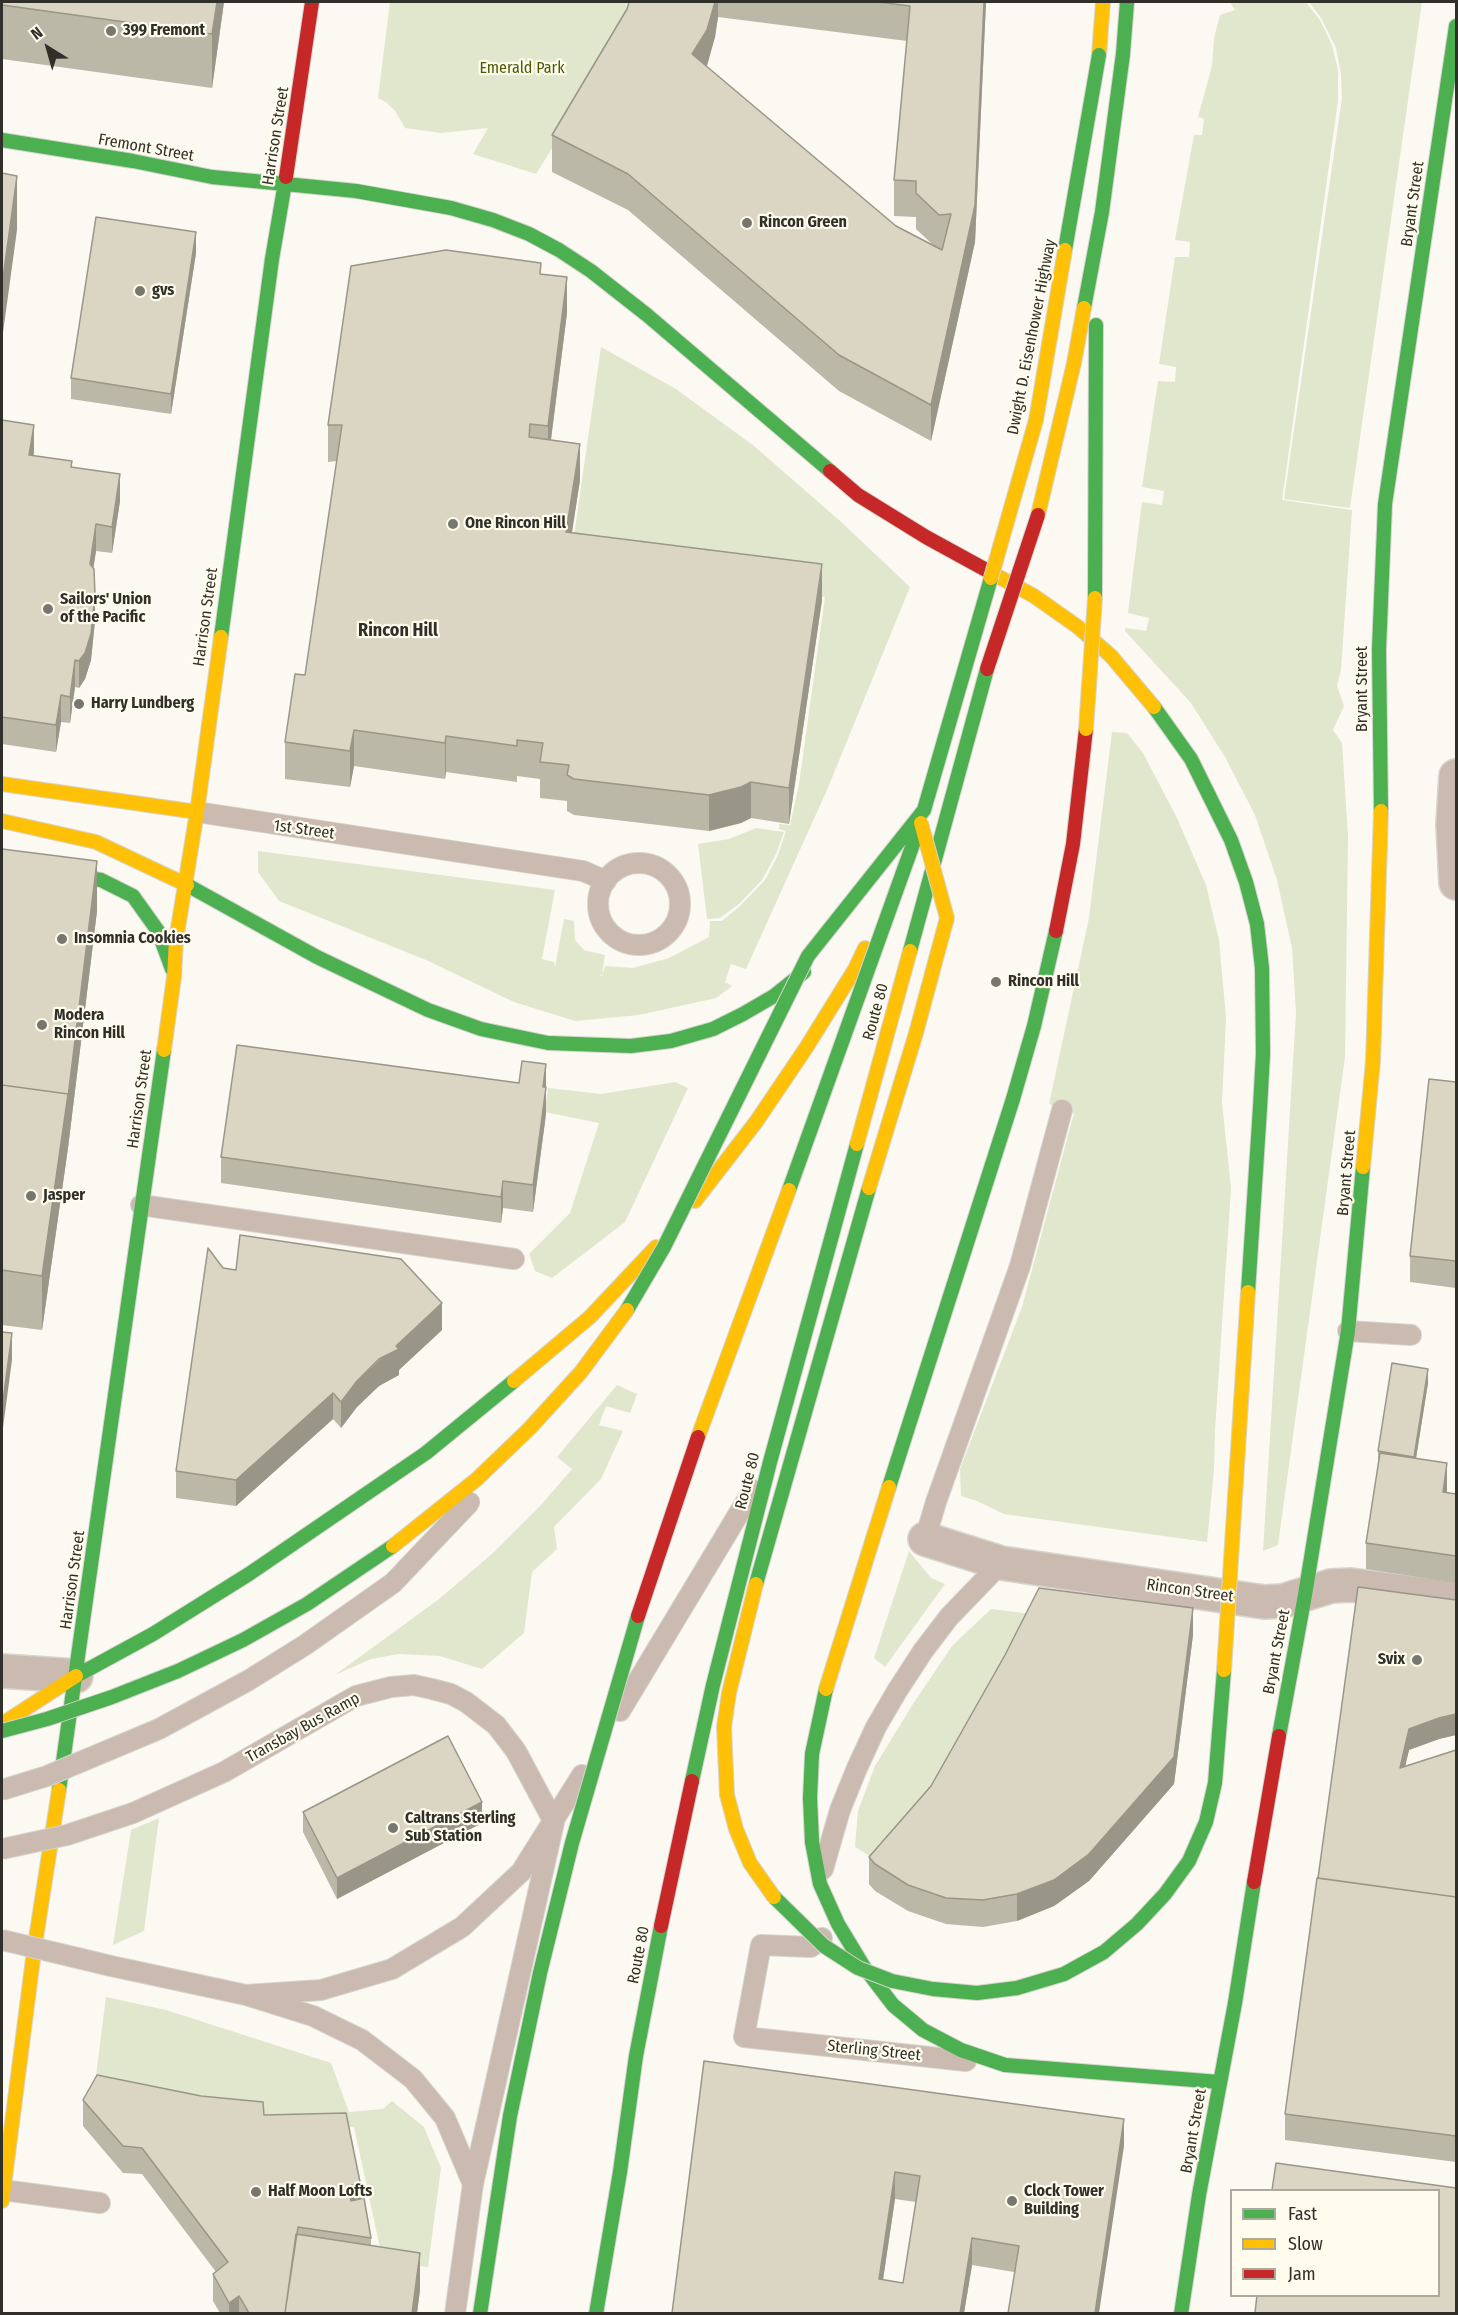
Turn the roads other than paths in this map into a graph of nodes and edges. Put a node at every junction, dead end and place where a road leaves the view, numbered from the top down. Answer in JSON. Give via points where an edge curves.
{"nodes":[{"id":1,"x":312,"y":2,"type":"edge"},
{"id":2,"x":1103,"y":2,"type":"edge"},
{"id":3,"x":1127,"y":2,"type":"edge"},
{"id":4,"x":1456,"y":26,"type":"edge"},
{"id":5,"x":2,"y":140,"type":"edge"},
{"id":6,"x":285,"y":184,"type":"junction"},
{"id":7,"x":1102,"y":212,"type":"junction"},
{"id":8,"x":987,"y":669,"type":"junction"},
{"id":9,"x":1456,"y":776,"type":"edge"},
{"id":10,"x":2,"y":784,"type":"edge"},
{"id":11,"x":197,"y":812,"type":"junction"},
{"id":12,"x":922,"y":816,"type":"junction"},
{"id":13,"x":2,"y":821,"type":"edge"},
{"id":14,"x":2,"y":864,"type":"edge"},
{"id":15,"x":606,"y":881,"type":"junction"},
{"id":16,"x":1456,"y":882,"type":"edge"},
{"id":17,"x":187,"y":885,"type":"junction"},
{"id":18,"x":174,"y":977,"type":"junction"},
{"id":19,"x":1062,"y":1110,"type":"dead end"},
{"id":20,"x":141,"y":1205,"type":"junction"},
{"id":21,"x":514,"y":1259,"type":"dead end"},
{"id":22,"x":1348,"y":1331,"type":"junction"},
{"id":23,"x":1411,"y":1335,"type":"dead end"},
{"id":24,"x":581,"y":1372,"type":"junction"},
{"id":25,"x":770,"y":1462,"type":"junction"},
{"id":26,"x":925,"y":1539,"type":"joint"},
{"id":27,"x":1001,"y":1563,"type":"junction"},
{"id":28,"x":1305,"y":1595,"type":"junction"},
{"id":29,"x":1456,"y":1599,"type":"edge"},
{"id":30,"x":2,"y":1671,"type":"edge"},
{"id":31,"x":76,"y":1676,"type":"junction"},
{"id":32,"x":2,"y":1724,"type":"edge"},
{"id":33,"x":2,"y":1731,"type":"edge"},
{"id":34,"x":2,"y":1790,"type":"edge"},
{"id":35,"x":554,"y":1822,"type":"junction"},
{"id":36,"x":2,"y":1849,"type":"edge"},
{"id":37,"x":820,"y":1884,"type":"junction"},
{"id":38,"x":838,"y":1924,"type":"junction"},
{"id":39,"x":2,"y":1940,"type":"edge"},
{"id":40,"x":246,"y":1995,"type":"junction"},
{"id":41,"x":1005,"y":2065,"type":"junction"},
{"id":42,"x":1219,"y":2082,"type":"junction"},
{"id":43,"x":7,"y":2119,"type":"edge"},
{"id":44,"x":473,"y":2184,"type":"junction"},
{"id":45,"x":2,"y":2195,"type":"edge"},
{"id":46,"x":100,"y":2203,"type":"dead end"},
{"id":47,"x":455,"y":2313,"type":"edge"},
{"id":48,"x":480,"y":2313,"type":"edge"},
{"id":49,"x":596,"y":2313,"type":"edge"},
{"id":50,"x":1181,"y":2313,"type":"edge"}],
"edges":[{"from":1,"to":6,"type":"main road","name":"Harrison Street"},
{"from":2,"to":12,"type":"main road","name":"Dwight D. Eisenhower Highway","bridge":true,"via":[[1099,55],[1036,420]]},
{"from":3,"to":7,"type":"main road"},
{"from":4,"to":22,"type":"main road","name":"Bryant Street","via":[[1385,504],[1379,649],[1381,833],[1373,1061]]},
{"from":5,"to":6,"type":"main road","name":"Fremont Street","via":[[212,177]]},
{"from":6,"to":11,"type":"main road","name":"Harrison Street"},
{"from":6,"to":12,"type":"main road","name":"Fremont Street","bridge":true,"via":[[356,191],[494,220],[559,250],[591,272],[858,495],[1034,596],[1111,656],[1149,700],[1191,759],[1231,840],[1257,924],[1263,1054],[1215,1783],[1206,1822],[1189,1861],[1137,1924],[1104,1952],[1064,1974],[1017,1988],[977,1993],[892,1981],[858,1968],[824,1946],[769,1892],[750,1863],[727,1795],[724,1727],[760,1568],[947,918]]},
{"from":7,"to":8,"type":"main road","bridge":true,"via":[[1074,363],[1038,515]]},
{"from":7,"to":37,"type":"main road","bridge":true,"via":[[1096,300],[1095,598],[1086,729],[1072,844],[1034,1026],[1013,1099],[820,1711],[812,1754],[810,1798],[812,1842]]},
{"from":8,"to":17,"type":"main road","via":[[942,769],[888,866],[836,940],[774,996],[713,1029],[671,1041],[631,1046],[548,1043],[453,1020],[364,981]]},
{"from":8,"to":25,"type":"main road","name":"Route 80"},
{"from":8,"to":31,"type":"main road","via":[[928,819],[855,969],[756,1122],[646,1259],[590,1317],[426,1453],[249,1574]]},
{"from":9,"to":16,"type":"street"},
{"from":10,"to":11,"type":"main road","name":"1st Street"},
{"from":11,"to":15,"type":"lane","name":"1st Street","via":[[583,871]]},
{"from":11,"to":17,"type":"main road","name":"Harrison Street"},
{"from":12,"to":24,"type":"main road","bridge":true,"via":[[808,956],[664,1247],[629,1307]]},
{"from":12,"to":48,"type":"main road","name":"Route 80","bridge":true,"via":[[693,1451],[609,1714],[538,1984],[510,2116]]},
{"from":13,"to":17,"type":"main road","via":[[96,842]]},
{"from":14,"to":18,"type":"main road","via":[[101,880],[132,896],[158,931]]},
{"from":15,"to":15,"type":"lane","via":[[599,907],[610,933],[635,945],[649,944],[672,928],[679,916],[678,890],[663,870],[639,863],[620,868]]},
{"from":17,"to":18,"type":"main road","name":"Harrison Street","via":[[176,940]]},
{"from":18,"to":20,"type":"main road","name":"Harrison Street"},
{"from":19,"to":26,"type":"lane","via":[[1020,1266]]},
{"from":20,"to":21,"type":"lane"},
{"from":20,"to":31,"type":"main road","name":"Harrison Street"},
{"from":22,"to":23,"type":"lane"},
{"from":22,"to":28,"type":"main road","name":"Bryant Street"},
{"from":24,"to":33,"type":"main road","bridge":true,"via":[[477,1479],[382,1554],[307,1604],[178,1671],[102,1701]]},
{"from":24,"to":34,"type":"lane","bridge":true,"via":[[417,1559],[368,1602],[305,1645],[189,1714],[85,1761]]},
{"from":25,"to":35,"type":"lane"},
{"from":25,"to":49,"type":"main road","name":"Route 80","via":[[713,1685],[671,1875],[636,2056]]},
{"from":26,"to":27,"type":"street","name":"Rincon Street"},
{"from":27,"to":28,"type":"street","name":"Rincon Street","via":[[1264,1602]]},
{"from":27,"to":37,"type":"lane","via":[[949,1617],[923,1651],[876,1727],[840,1810]]},
{"from":28,"to":29,"type":"street","name":"Rincon Street","via":[[1331,1586],[1351,1585]]},
{"from":28,"to":42,"type":"main road","name":"Bryant Street"},
{"from":30,"to":31,"type":"street"},
{"from":31,"to":32,"type":"main road"},
{"from":31,"to":43,"type":"main road","name":"Harrison Street"},
{"from":35,"to":36,"type":"lane","name":"Transbay Bus Ramp","bridge":true,"via":[[516,1752],[481,1712],[451,1694],[414,1685],[391,1686],[356,1696],[224,1772],[133,1813]]},
{"from":35,"to":40,"type":"lane","via":[[521,1872],[462,1927],[392,1969],[321,1990]]},
{"from":35,"to":44,"type":"lane"},
{"from":37,"to":38,"type":"main road"},
{"from":38,"to":41,"type":"main road","via":[[885,1995],[915,2024],[961,2050]]},
{"from":38,"to":41,"type":"lane","name":"Sterling Street","via":[[811,1947],[761,1945],[744,2037]]},
{"from":39,"to":40,"type":"lane","bridge":true},
{"from":40,"to":44,"type":"lane","via":[[313,2016],[362,2040],[412,2079],[445,2118]]},
{"from":41,"to":42,"type":"main road"},
{"from":42,"to":50,"type":"main road","name":"Bryant Street"},
{"from":43,"to":45,"type":"main road","name":"Harrison Street"},
{"from":44,"to":47,"type":"lane"},
{"from":45,"to":46,"type":"lane"}]}
